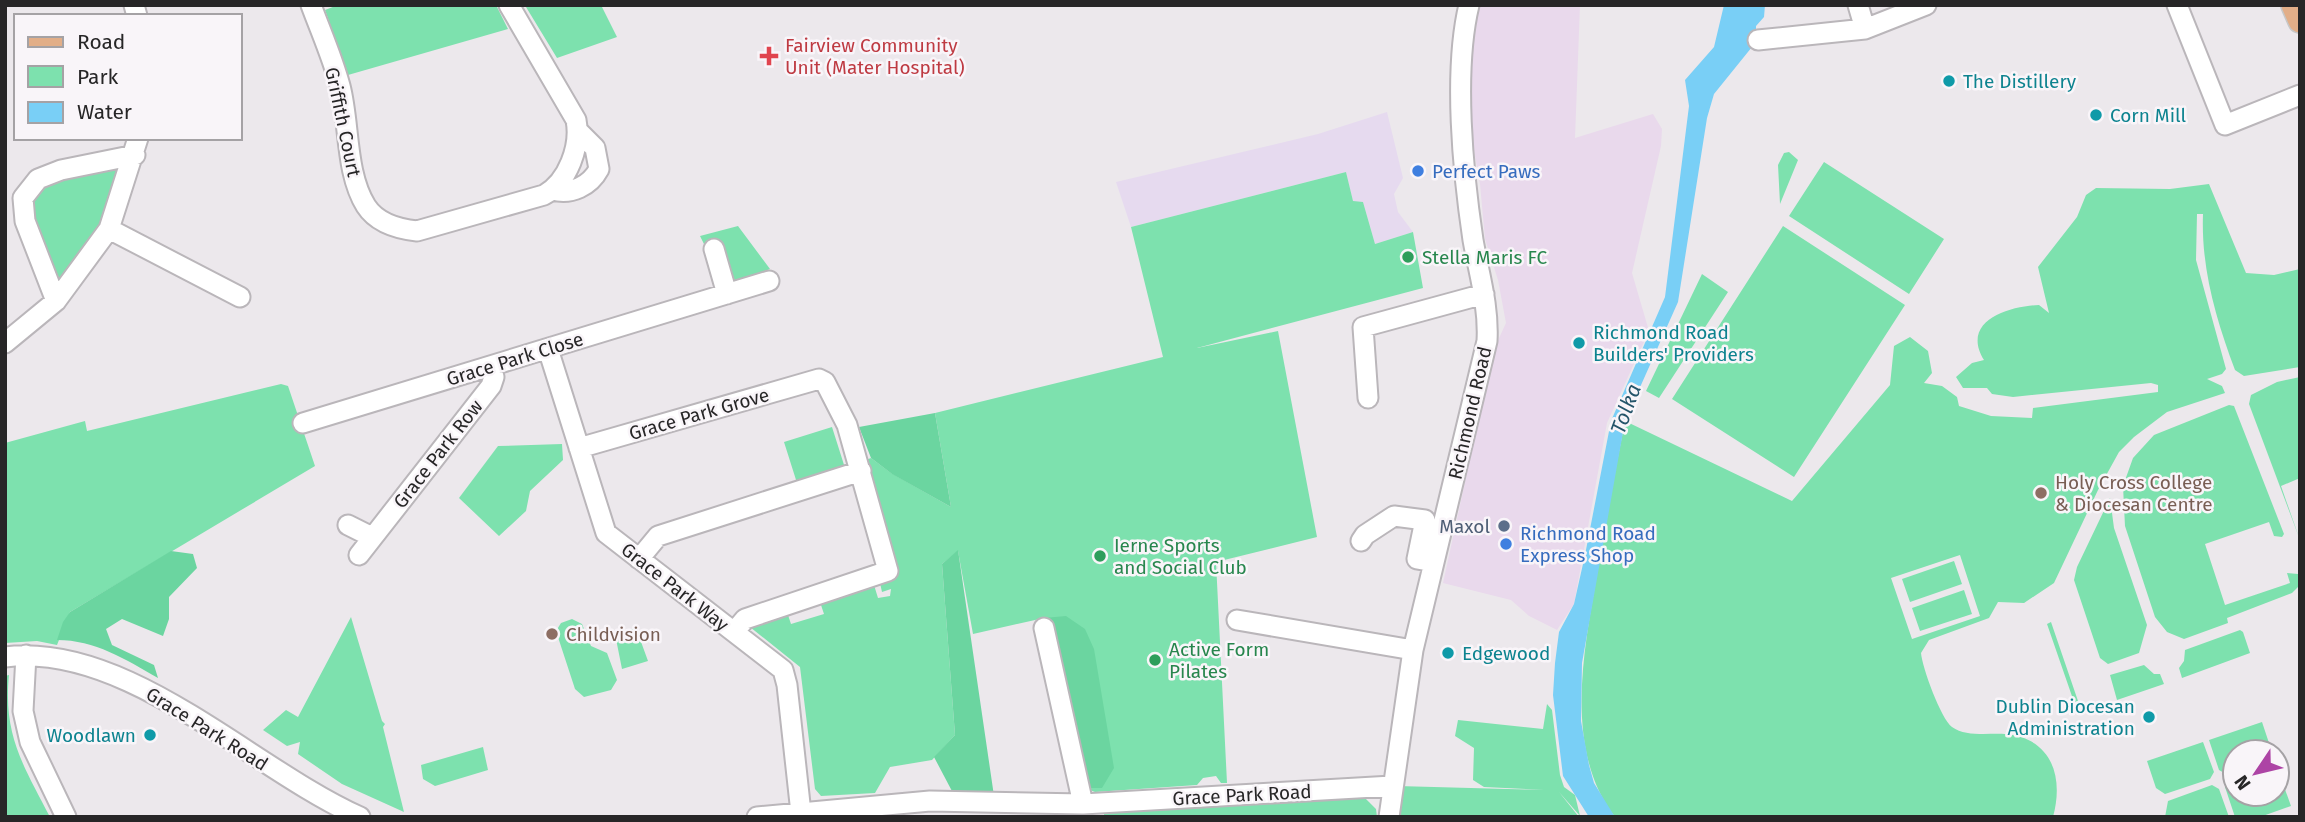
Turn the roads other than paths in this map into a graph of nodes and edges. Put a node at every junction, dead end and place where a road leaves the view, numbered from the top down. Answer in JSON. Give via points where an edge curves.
{"nodes":[{"id":1,"x":311,"y":5,"type":"edge"},
{"id":2,"x":509,"y":5,"type":"edge"},
{"id":3,"x":1469,"y":5,"type":"edge"},
{"id":4,"x":1858,"y":5,"type":"edge"},
{"id":5,"x":1926,"y":5,"type":"edge"},
{"id":6,"x":2177,"y":5,"type":"edge"},
{"id":7,"x":2293,"y":5,"type":"edge"},
{"id":8,"x":2300,"y":21,"type":"edge"},
{"id":9,"x":1865,"y":29,"type":"junction"},
{"id":10,"x":1759,"y":40,"type":"dead end"},
{"id":11,"x":2300,"y":95,"type":"edge"},
{"id":12,"x":578,"y":131,"type":"junction"},
{"id":13,"x":136,"y":147,"type":"edge"},
{"id":14,"x":553,"y":190,"type":"junction"},
{"id":15,"x":109,"y":229,"type":"junction"},
{"id":16,"x":714,"y":249,"type":"dead end"},
{"id":17,"x":769,"y":281,"type":"dead end"},
{"id":18,"x":727,"y":294,"type":"junction"},
{"id":19,"x":1484,"y":294,"type":"junction"},
{"id":20,"x":240,"y":297,"type":"dead end"},
{"id":21,"x":57,"y":301,"type":"junction"},
{"id":22,"x":5,"y":343,"type":"edge"},
{"id":23,"x":548,"y":349,"type":"junction"},
{"id":24,"x":491,"y":367,"type":"junction"},
{"id":25,"x":1368,"y":398,"type":"dead end"},
{"id":26,"x":303,"y":423,"type":"dead end"},
{"id":27,"x":579,"y":448,"type":"junction"},
{"id":28,"x":861,"y":471,"type":"junction"},
{"id":29,"x":348,"y":524,"type":"dead end"},
{"id":30,"x":372,"y":537,"type":"junction"},
{"id":31,"x":1361,"y":541,"type":"dead end"},
{"id":32,"x":359,"y":555,"type":"dead end"},
{"id":33,"x":639,"y":559,"type":"junction"},
{"id":34,"x":1434,"y":562,"type":"junction"},
{"id":35,"x":1237,"y":620,"type":"dead end"},
{"id":36,"x":1044,"y":628,"type":"dead end"},
{"id":37,"x":734,"y":632,"type":"junction"},
{"id":38,"x":1413,"y":650,"type":"junction"},
{"id":39,"x":26,"y":655,"type":"junction"},
{"id":40,"x":5,"y":657,"type":"edge"},
{"id":41,"x":1392,"y":786,"type":"junction"},
{"id":42,"x":1083,"y":804,"type":"junction"},
{"id":43,"x":930,"y":809,"type":"edge"},
{"id":44,"x":801,"y":813,"type":"junction"},
{"id":45,"x":66,"y":817,"type":"edge"},
{"id":46,"x":360,"y":817,"type":"edge"},
{"id":47,"x":757,"y":817,"type":"edge"},
{"id":48,"x":1389,"y":817,"type":"edge"}],
"edges":[{"from":1,"to":14,"type":"street","name":"Griffith Court","via":[[340,84],[357,188],[368,209],[382,220],[397,229],[417,230]]},
{"from":2,"to":12,"type":"street","name":"Griffith Court"},
{"from":3,"to":19,"type":"street","name":"Richmond Road","via":[[1463,49],[1465,151],[1473,240]]},
{"from":4,"to":9,"type":"street"},
{"from":5,"to":9,"type":"street"},
{"from":6,"to":11,"type":"street","via":[[2225,125]]},
{"from":7,"to":8,"type":"main road"},
{"from":9,"to":10,"type":"street"},
{"from":12,"to":14,"type":"street","via":[[571,161]]},
{"from":12,"to":14,"type":"street","name":"Griffith Court","via":[[595,148],[599,169],[585,186]]},
{"from":13,"to":15,"type":"street"},
{"from":13,"to":21,"type":"street","via":[[38,179],[23,198],[25,221]]},
{"from":15,"to":20,"type":"street"},
{"from":15,"to":21,"type":"street"},
{"from":16,"to":18,"type":"street"},
{"from":17,"to":18,"type":"street","name":"Grace Park Close"},
{"from":18,"to":23,"type":"street","name":"Grace Park Close"},
{"from":19,"to":25,"type":"street","via":[[1363,327]]},
{"from":19,"to":34,"type":"street","name":"Richmond Road","via":[[1487,341]]},
{"from":21,"to":22,"type":"street"},
{"from":23,"to":24,"type":"street","name":"Grace Park Close"},
{"from":23,"to":27,"type":"street","name":"Grace Park Way"},
{"from":24,"to":26,"type":"street","name":"Grace Park Close"},
{"from":24,"to":30,"type":"street","name":"Grace Park Row","via":[[491,386]]},
{"from":27,"to":28,"type":"street","name":"Grace Park Grove","via":[[819,379],[845,417]]},
{"from":27,"to":33,"type":"street","name":"Grace Park Way","via":[[606,533]]},
{"from":28,"to":33,"type":"street","via":[[658,536]]},
{"from":28,"to":37,"type":"street","via":[[889,566],[881,575],[746,619]]},
{"from":29,"to":30,"type":"street"},
{"from":30,"to":32,"type":"street","name":"Grace Park Row"},
{"from":31,"to":34,"type":"street","via":[[1394,516],[1425,520],[1417,559]]},
{"from":33,"to":37,"type":"street","name":"Grace Park Way"},
{"from":34,"to":38,"type":"street","name":"Richmond Road"},
{"from":35,"to":38,"type":"street"},
{"from":36,"to":42,"type":"street"},
{"from":37,"to":44,"type":"street","name":"Grace Park Way","via":[[786,675]]},
{"from":38,"to":41,"type":"street","name":"Richmond Road"},
{"from":39,"to":40,"type":"street","name":"Grace Park Road"},
{"from":39,"to":45,"type":"street","via":[[23,711],[30,742]]},
{"from":39,"to":46,"type":"street","name":"Grace Park Road","via":[[82,666],[133,684],[301,788]]},
{"from":41,"to":42,"type":"street","name":"Grace Park Road"},
{"from":41,"to":48,"type":"street","name":"Richmond Road"},
{"from":42,"to":43,"type":"street","name":"Grace Park Road"},
{"from":43,"to":44,"type":"street","name":"Grace Park Road"},
{"from":44,"to":47,"type":"street","name":"Grace Park Road"}]}
